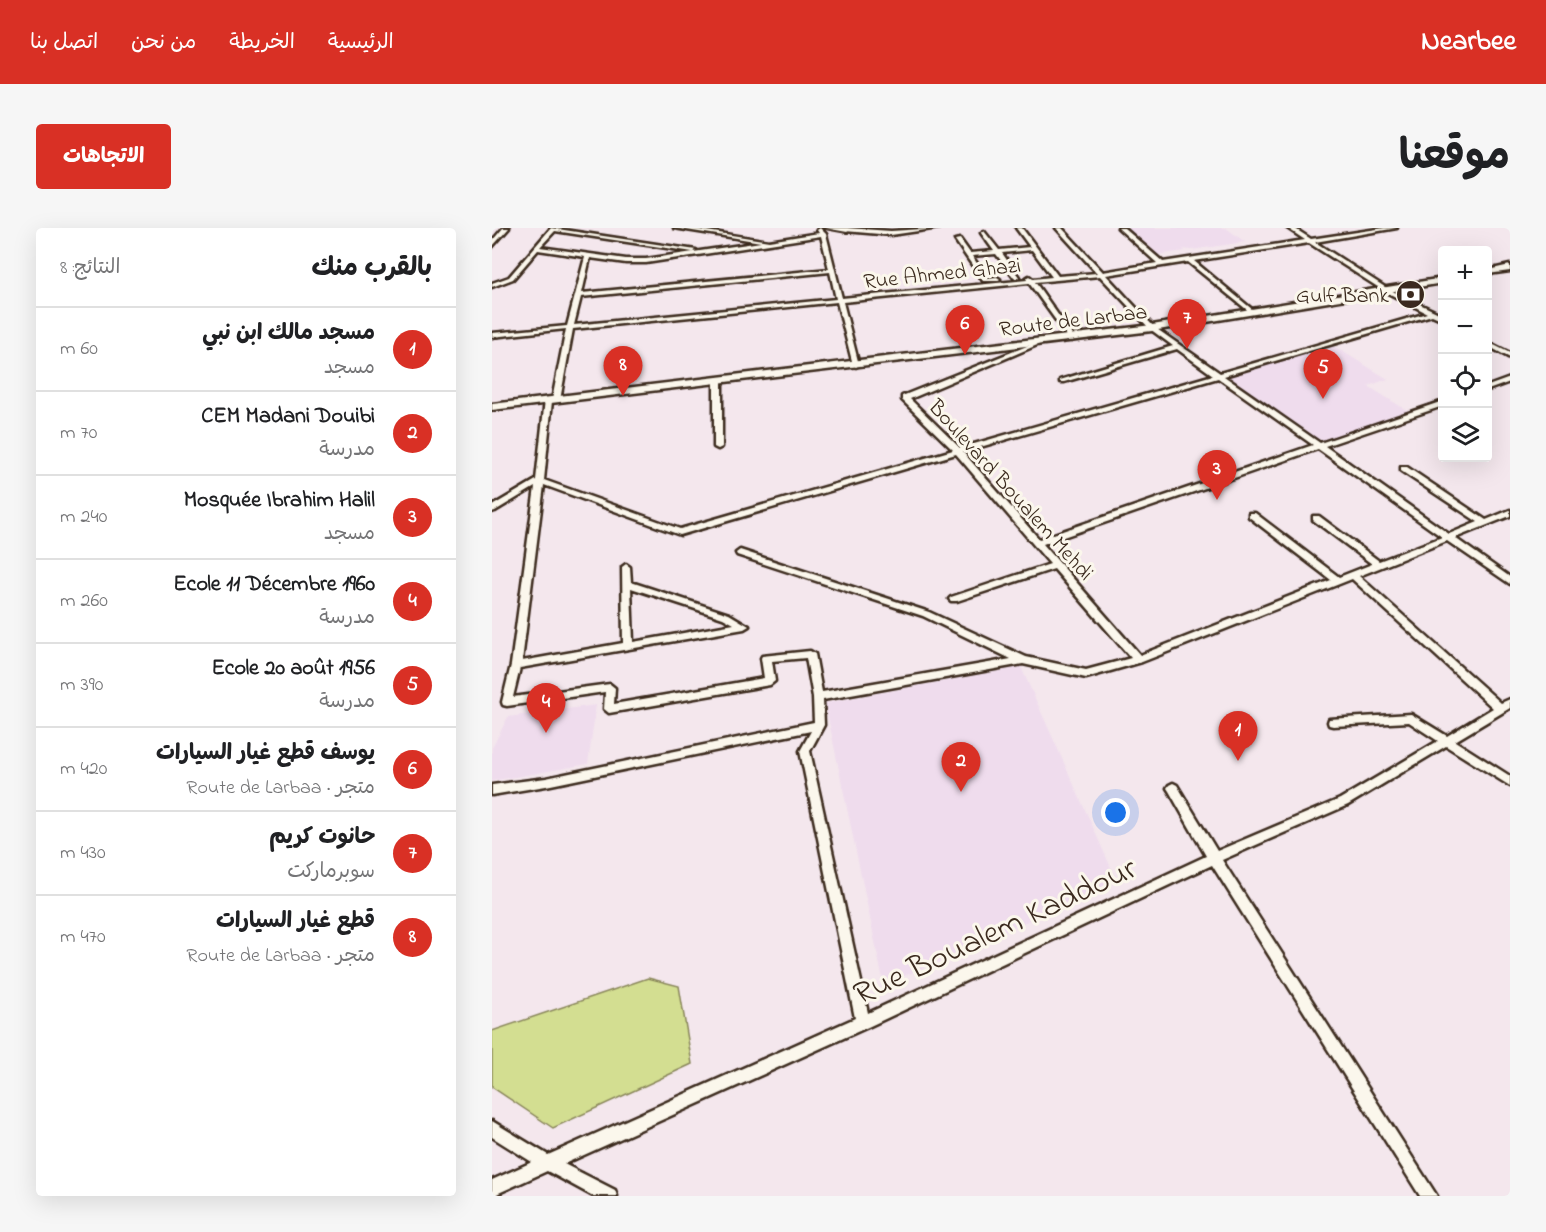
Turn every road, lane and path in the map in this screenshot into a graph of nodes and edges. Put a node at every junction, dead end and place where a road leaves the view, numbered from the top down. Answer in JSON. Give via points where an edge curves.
{"nodes":[{"id":1,"x":506,"y":228,"type":"edge"},
{"id":2,"x":677,"y":228,"type":"edge"},
{"id":3,"x":818,"y":228,"type":"edge"},
{"id":4,"x":838,"y":228,"type":"edge"},
{"id":5,"x":936,"y":228,"type":"edge"},
{"id":6,"x":1019,"y":228,"type":"edge"},
{"id":7,"x":1059,"y":228,"type":"edge"},
{"id":8,"x":1120,"y":228,"type":"edge"},
{"id":9,"x":1290,"y":228,"type":"edge"},
{"id":10,"x":1394,"y":228,"type":"edge"},
{"id":11,"x":554,"y":229,"type":"edge"},
{"id":12,"x":847,"y":230,"type":"junction"},
{"id":13,"x":826,"y":231,"type":"edge"},
{"id":14,"x":984,"y":232,"type":"dead end"},
{"id":15,"x":958,"y":240,"type":"dead end"},
{"id":16,"x":1309,"y":240,"type":"junction"},
{"id":17,"x":777,"y":242,"type":"junction"},
{"id":18,"x":492,"y":245,"type":"edge"},
{"id":19,"x":1033,"y":248,"type":"junction"},
{"id":20,"x":538,"y":249,"type":"junction"},
{"id":21,"x":705,"y":252,"type":"junction"},
{"id":22,"x":998,"y":252,"type":"junction"},
{"id":23,"x":969,"y":255,"type":"junction"},
{"id":24,"x":588,"y":256,"type":"junction"},
{"id":25,"x":1188,"y":259,"type":"junction"},
{"id":26,"x":1161,"y":264,"type":"junction"},
{"id":27,"x":1510,"y":268,"type":"edge"},
{"id":28,"x":833,"y":270,"type":"junction"},
{"id":29,"x":1492,"y":271,"type":"edge"},
{"id":30,"x":1100,"y":274,"type":"junction"},
{"id":31,"x":1016,"y":277,"type":"junction"},
{"id":32,"x":1057,"y":279,"type":"junction"},
{"id":33,"x":1031,"y":281,"type":"junction"},
{"id":34,"x":1438,"y":281,"type":"edge"},
{"id":35,"x":492,"y":285,"type":"edge"},
{"id":36,"x":1386,"y":290,"type":"junction"},
{"id":37,"x":579,"y":295,"type":"junction"},
{"id":38,"x":842,"y":301,"type":"junction"},
{"id":39,"x":1251,"y":311,"type":"junction"},
{"id":40,"x":1432,"y":313,"type":"junction"},
{"id":41,"x":1438,"y":316,"type":"edge"},
{"id":42,"x":570,"y":327,"type":"junction"},
{"id":43,"x":1152,"y":328,"type":"junction"},
{"id":44,"x":492,"y":335,"type":"edge"},
{"id":45,"x":1072,"y":339,"type":"junction"},
{"id":46,"x":1039,"y":343,"type":"junction"},
{"id":47,"x":1492,"y":346,"type":"edge"},
{"id":48,"x":1176,"y":347,"type":"junction"},
{"id":49,"x":1510,"y":356,"type":"edge"},
{"id":50,"x":856,"y":365,"type":"junction"},
{"id":51,"x":1219,"y":374,"type":"junction"},
{"id":52,"x":1510,"y":380,"type":"edge"},
{"id":53,"x":718,"y":381,"type":"junction"},
{"id":54,"x":1062,"y":381,"type":"dead end"},
{"id":55,"x":1492,"y":387,"type":"edge"},
{"id":56,"x":552,"y":400,"type":"junction"},
{"id":57,"x":1438,"y":405,"type":"edge"},
{"id":58,"x":492,"y":407,"type":"edge"},
{"id":59,"x":1318,"y":446,"type":"junction"},
{"id":60,"x":718,"y":447,"type":"dead end"},
{"id":61,"x":957,"y":450,"type":"junction"},
{"id":62,"x":1404,"y":469,"type":"dead end"},
{"id":63,"x":540,"y":481,"type":"junction"},
{"id":64,"x":492,"y":509,"type":"edge"},
{"id":65,"x":1510,"y":513,"type":"edge"},
{"id":66,"x":1252,"y":515,"type":"dead end"},
{"id":67,"x":1316,"y":518,"type":"dead end"},
{"id":68,"x":1485,"y":523,"type":"junction"},
{"id":69,"x":1447,"y":536,"type":"junction"},
{"id":70,"x":1036,"y":543,"type":"junction"},
{"id":71,"x":740,"y":553,"type":"dead end"},
{"id":72,"x":1377,"y":564,"type":"junction"},
{"id":73,"x":1057,"y":565,"type":"junction"},
{"id":74,"x":626,"y":567,"type":"dead end"},
{"id":75,"x":1352,"y":574,"type":"junction"},
{"id":76,"x":1337,"y":580,"type":"junction"},
{"id":77,"x":1510,"y":581,"type":"edge"},
{"id":78,"x":627,"y":584,"type":"junction"},
{"id":79,"x":954,"y":600,"type":"dead end"},
{"id":80,"x":628,"y":645,"type":"junction"},
{"id":81,"x":1023,"y":660,"type":"junction"},
{"id":82,"x":1138,"y":660,"type":"junction"},
{"id":83,"x":516,"y":665,"type":"junction"},
{"id":84,"x":818,"y":697,"type":"junction"},
{"id":85,"x":1505,"y":706,"type":"edge"},
{"id":86,"x":1333,"y":722,"type":"dead end"},
{"id":87,"x":819,"y":725,"type":"junction"},
{"id":88,"x":1445,"y":740,"type":"junction"},
{"id":89,"x":1510,"y":782,"type":"edge"},
{"id":90,"x":1173,"y":788,"type":"dead end"},
{"id":91,"x":492,"y":790,"type":"edge"},
{"id":92,"x":1214,"y":858,"type":"junction"},
{"id":93,"x":863,"y":1022,"type":"junction"},
{"id":94,"x":492,"y":1128,"type":"edge"},
{"id":95,"x":547,"y":1163,"type":"junction"},
{"id":96,"x":492,"y":1188,"type":"edge"},
{"id":97,"x":609,"y":1196,"type":"edge"},
{"id":98,"x":1429,"y":1196,"type":"edge"}],
"edges":[{"from":1,"to":18,"type":"street"},
{"from":2,"to":17,"type":"street"},
{"from":3,"to":13,"type":"street"},
{"from":4,"to":12,"type":"street"},
{"from":5,"to":12,"type":"street"},
{"from":6,"to":19,"type":"street"},
{"from":7,"to":30,"type":"street"},
{"from":8,"to":26,"type":"street"},
{"from":9,"to":16,"type":"street"},
{"from":10,"to":16,"type":"street","name":"Rue Ahmed Ghazi"},
{"from":11,"to":20,"type":"street"},
{"from":11,"to":21,"type":"street"},
{"from":12,"to":13,"type":"street"},
{"from":13,"to":17,"type":"street"},
{"from":13,"to":28,"type":"street"},
{"from":14,"to":22,"type":"street"},
{"from":15,"to":23,"type":"street"},
{"from":16,"to":25,"type":"street","name":"Rue Ahmed Ghazi"},
{"from":16,"to":36,"type":"street"},
{"from":17,"to":21,"type":"street"},
{"from":19,"to":22,"type":"street"},
{"from":19,"to":32,"type":"street"},
{"from":20,"to":24,"type":"street"},
{"from":20,"to":35,"type":"street","via":[[512,278]]},
{"from":21,"to":24,"type":"street","via":[[646,261]]},
{"from":22,"to":23,"type":"street"},
{"from":22,"to":31,"type":"street"},
{"from":23,"to":31,"type":"street","via":[[985,280]]},
{"from":24,"to":37,"type":"street"},
{"from":25,"to":26,"type":"street","name":"Rue Ahmed Ghazi"},
{"from":25,"to":39,"type":"street"},
{"from":26,"to":30,"type":"street","name":"Rue Ahmed Ghazi"},
{"from":27,"to":29,"type":"main road"},
{"from":28,"to":37,"type":"street"},
{"from":28,"to":38,"type":"street"},
{"from":30,"to":32,"type":"street","name":"Rue Ahmed Ghazi"},
{"from":30,"to":43,"type":"street"},
{"from":31,"to":33,"type":"street","via":[[1027,275]]},
{"from":32,"to":33,"type":"street","name":"Rue Ahmed Ghazi"},
{"from":33,"to":38,"type":"street","name":"Rue Ahmed Ghazi"},
{"from":33,"to":45,"type":"street"},
{"from":34,"to":36,"type":"main road","name":"Route de Larbaa"},
{"from":36,"to":39,"type":"main road","name":"Route de Larbaa"},
{"from":36,"to":40,"type":"street"},
{"from":37,"to":42,"type":"street"},
{"from":38,"to":42,"type":"street","name":"Rue Ahmed Ghazi"},
{"from":38,"to":50,"type":"street"},
{"from":39,"to":43,"type":"main road","name":"Route de Larbaa"},
{"from":40,"to":41,"type":"street"},
{"from":40,"to":51,"type":"street"},
{"from":42,"to":44,"type":"street","name":"Rue Ahmed Ghazi"},
{"from":42,"to":56,"type":"street"},
{"from":43,"to":45,"type":"main road","name":"Route de Larbaa"},
{"from":43,"to":48,"type":"street"},
{"from":45,"to":46,"type":"main road","name":"Route de Larbaa"},
{"from":46,"to":50,"type":"main road","name":"Route de Larbaa"},
{"from":46,"to":61,"type":"street","name":"Boulevard Boualem Mehdi","via":[[905,398]]},
{"from":47,"to":49,"type":"street"},
{"from":48,"to":51,"type":"street"},
{"from":48,"to":54,"type":"street"},
{"from":50,"to":53,"type":"main road","name":"Route de Larbaa"},
{"from":51,"to":59,"type":"street"},
{"from":51,"to":61,"type":"street"},
{"from":52,"to":55,"type":"street"},
{"from":53,"to":56,"type":"main road","name":"Route de Larbaa"},
{"from":53,"to":60,"type":"street"},
{"from":56,"to":58,"type":"main road","name":"Route de Larbaa"},
{"from":56,"to":63,"type":"street"},
{"from":57,"to":59,"type":"street"},
{"from":59,"to":69,"type":"street"},
{"from":59,"to":70,"type":"street"},
{"from":61,"to":63,"type":"street","via":[[680,532]]},
{"from":61,"to":70,"type":"street","name":"Boulevard Boualem Mehdi"},
{"from":62,"to":68,"type":"street"},
{"from":63,"to":64,"type":"street"},
{"from":63,"to":83,"type":"street"},
{"from":65,"to":68,"type":"street"},
{"from":66,"to":76,"type":"street"},
{"from":67,"to":72,"type":"street"},
{"from":68,"to":69,"type":"street"},
{"from":69,"to":72,"type":"street"},
{"from":69,"to":77,"type":"street"},
{"from":70,"to":73,"type":"street","name":"Boulevard Boualem Mehdi"},
{"from":71,"to":81,"type":"street","via":[[926,614]]},
{"from":72,"to":75,"type":"street"},
{"from":73,"to":79,"type":"street"},
{"from":73,"to":82,"type":"street","name":"Boulevard Boualem Mehdi"},
{"from":74,"to":78,"type":"street"},
{"from":75,"to":76,"type":"street"},
{"from":75,"to":85,"type":"street"},
{"from":76,"to":82,"type":"street"},
{"from":78,"to":80,"type":"street"},
{"from":78,"to":80,"type":"street","via":[[726,616],[744,626]]},
{"from":80,"to":83,"type":"street"},
{"from":81,"to":82,"type":"street","via":[[1086,674]]},
{"from":81,"to":84,"type":"street"},
{"from":83,"to":84,"type":"street","via":[[507,702],[610,688],[609,709],[770,681],[766,658],[810,654]]},
{"from":84,"to":87,"type":"street"},
{"from":85,"to":88,"type":"street","name":"Rue Boualem Kaddour"},
{"from":86,"to":88,"type":"street","via":[[1411,718]]},
{"from":87,"to":91,"type":"street"},
{"from":87,"to":93,"type":"street","via":[[805,751]]},
{"from":88,"to":89,"type":"street"},
{"from":88,"to":92,"type":"street","name":"Rue Boualem Kaddour","via":[[1344,802]]},
{"from":90,"to":92,"type":"street"},
{"from":92,"to":93,"type":"street","name":"Rue Boualem Kaddour"},
{"from":92,"to":98,"type":"street"},
{"from":93,"to":95,"type":"street","name":"Rue Boualem Kaddour"},
{"from":94,"to":95,"type":"street"},
{"from":95,"to":96,"type":"street","name":"Rue Boualem Kaddour"},
{"from":95,"to":97,"type":"street"}]}
